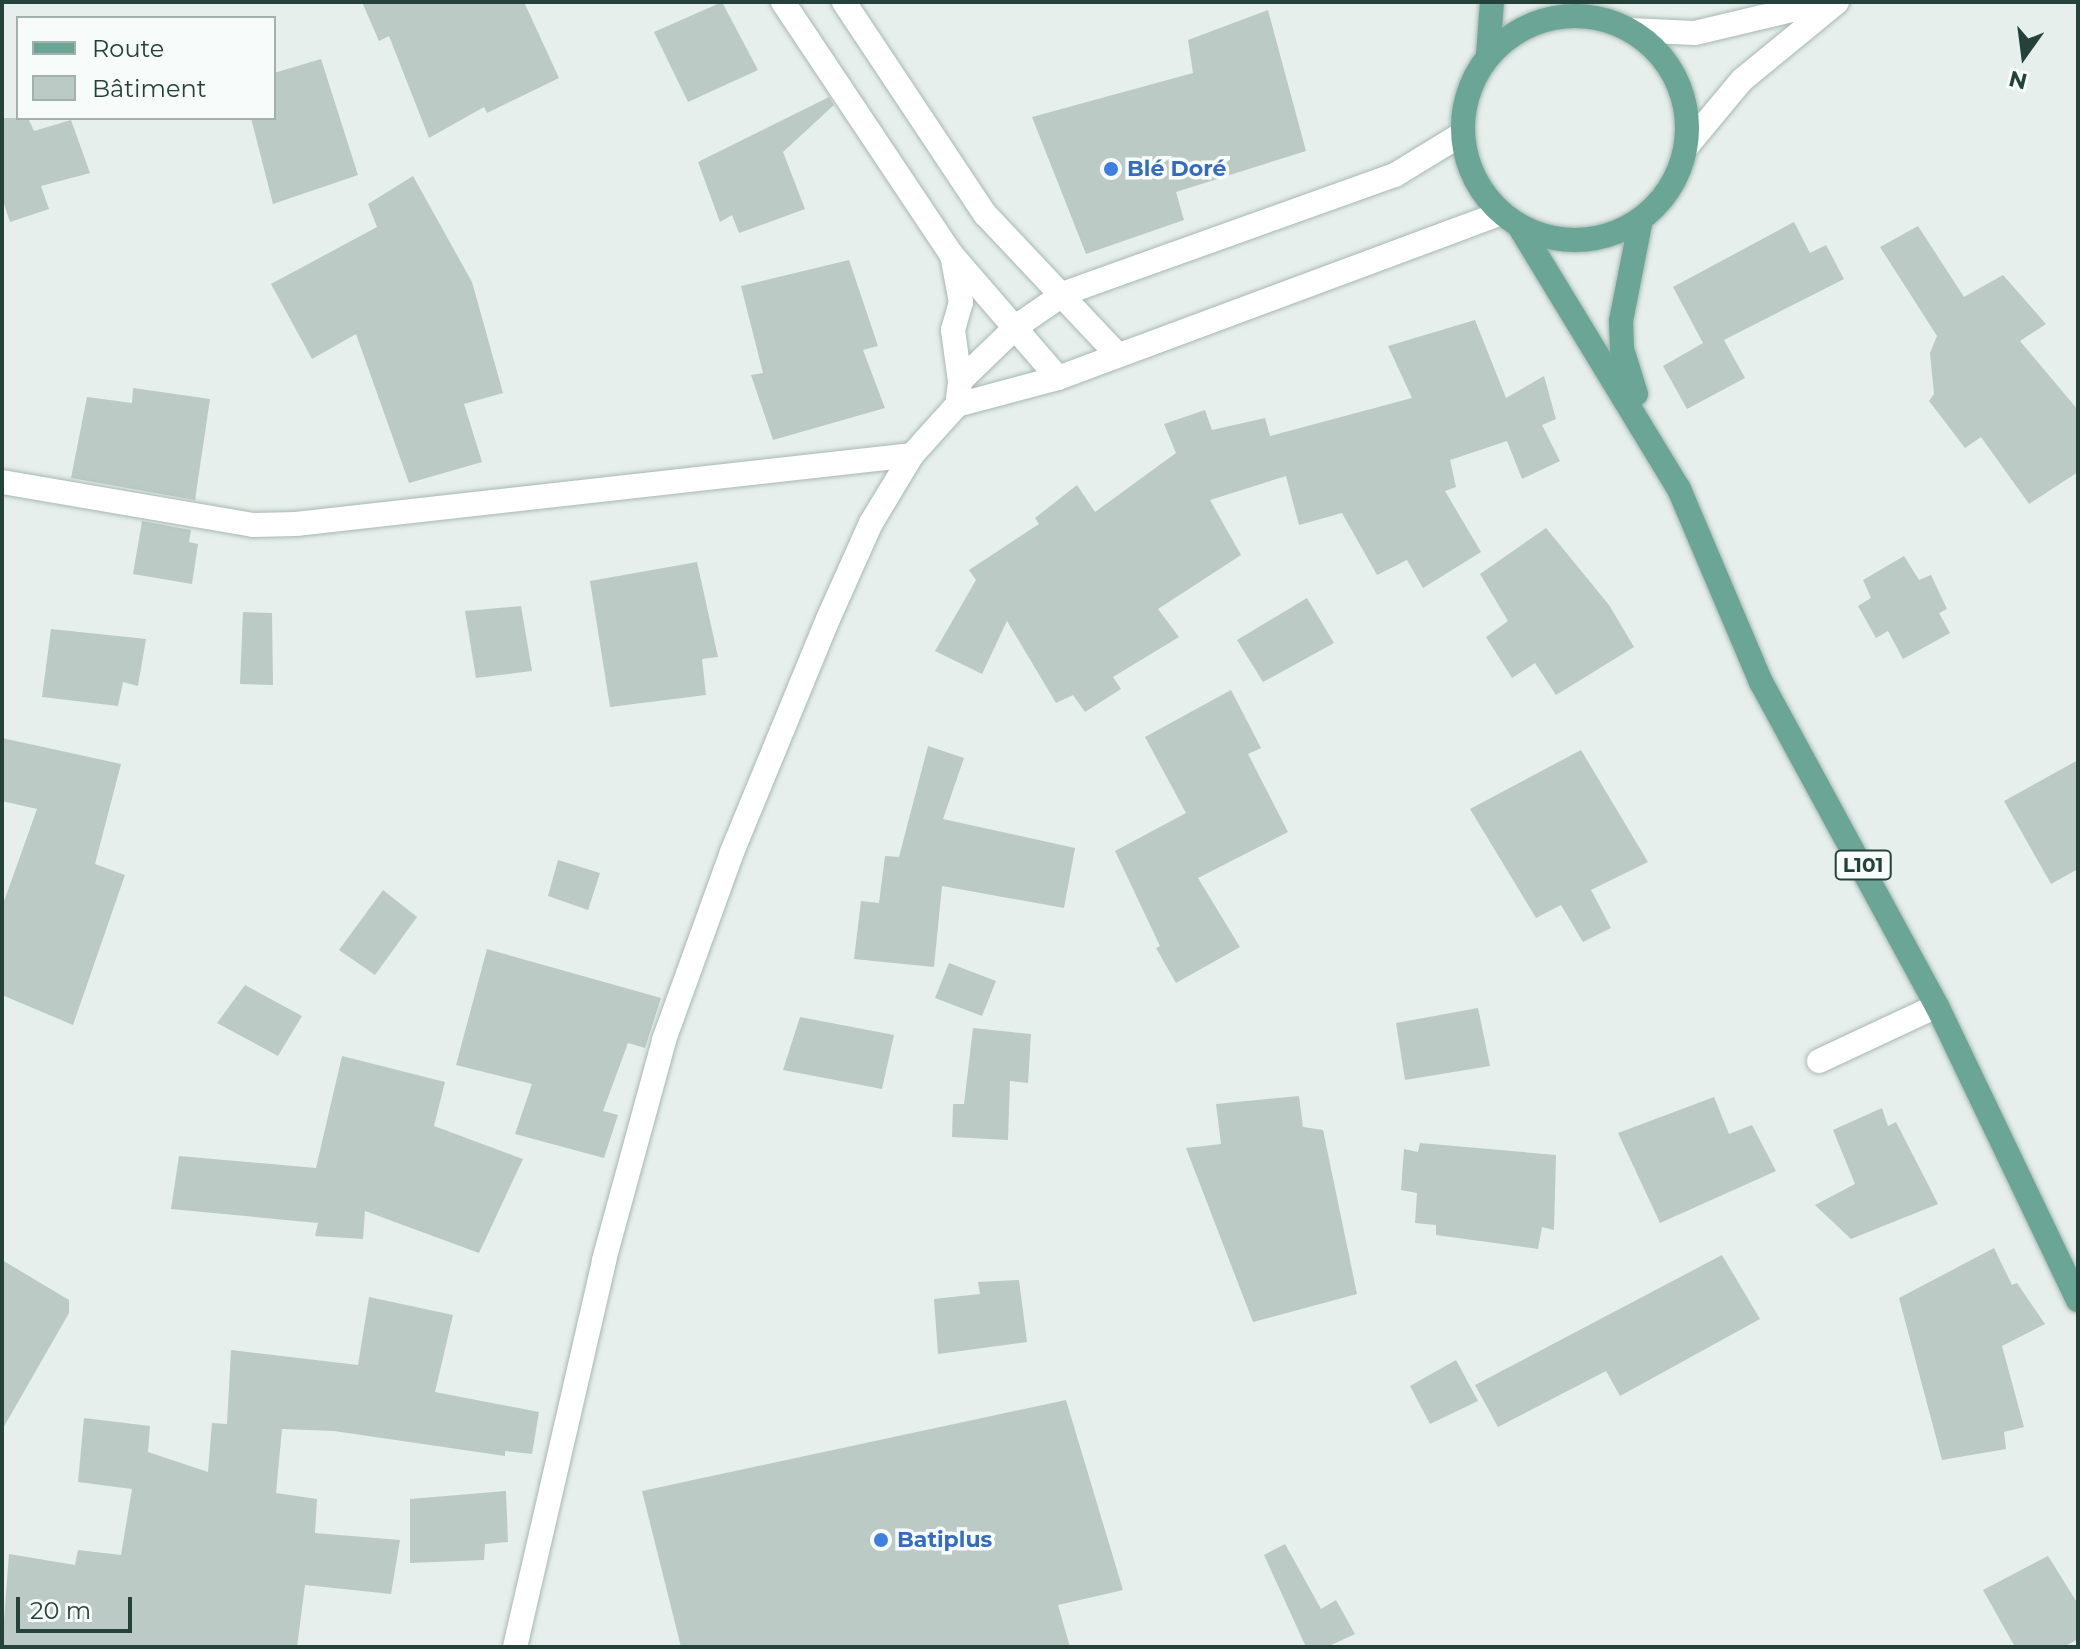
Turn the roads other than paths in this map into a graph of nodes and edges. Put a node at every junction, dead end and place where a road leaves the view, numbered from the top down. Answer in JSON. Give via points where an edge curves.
{"nodes":[{"id":1,"x":783,"y":2,"type":"edge"},
{"id":2,"x":844,"y":2,"type":"edge"},
{"id":3,"x":1492,"y":2,"type":"edge"},
{"id":4,"x":1832,"y":5,"type":"edge"},
{"id":5,"x":1597,"y":10,"type":"edge"},
{"id":6,"x":1630,"y":30,"type":"junction"},
{"id":7,"x":1488,"y":55,"type":"junction"},
{"id":8,"x":1462,"y":134,"type":"junction"},
{"id":9,"x":1687,"y":146,"type":"junction"},
{"id":10,"x":1510,"y":219,"type":"junction"},
{"id":11,"x":1641,"y":219,"type":"junction"},
{"id":12,"x":952,"y":255,"type":"junction"},
{"id":13,"x":1065,"y":293,"type":"junction"},
{"id":14,"x":1017,"y":326,"type":"junction"},
{"id":15,"x":1118,"y":355,"type":"junction"},
{"id":16,"x":1058,"y":378,"type":"junction"},
{"id":17,"x":959,"y":393,"type":"junction"},
{"id":18,"x":1648,"y":431,"type":"junction"},
{"id":19,"x":912,"y":455,"type":"junction"},
{"id":20,"x":2,"y":482,"type":"edge"},
{"id":21,"x":1937,"y":1006,"type":"junction"},
{"id":22,"x":1819,"y":1061,"type":"dead end"},
{"id":23,"x":2078,"y":1300,"type":"edge"},
{"id":24,"x":515,"y":1647,"type":"edge"}],
"edges":[{"from":1,"to":12,"type":"street"},
{"from":2,"to":13,"type":"street","via":[[985,214]]},
{"from":3,"to":7,"type":"main road"},
{"from":4,"to":6,"type":"street","via":[[1695,33]]},
{"from":4,"to":9,"type":"street","via":[[1742,80]]},
{"from":5,"to":6,"type":"main road"},
{"from":5,"to":7,"type":"main road","via":[[1552,17],[1506,38]]},
{"from":6,"to":9,"type":"main road","via":[[1657,51],[1677,79],[1687,112]]},
{"from":7,"to":8,"type":"main road","via":[[1467,92]]},
{"from":8,"to":10,"type":"main road","via":[[1473,177]]},
{"from":8,"to":13,"type":"street","via":[[1395,175]]},
{"from":9,"to":11,"type":"main road","via":[[1672,187]]},
{"from":10,"to":11,"type":"main road","via":[[1560,240],[1591,240]]},
{"from":10,"to":15,"type":"street"},
{"from":10,"to":18,"type":"main road","number":"L101"},
{"from":11,"to":18,"type":"main road","number":"L101","via":[[1623,293],[1621,335]]},
{"from":12,"to":14,"type":"street"},
{"from":12,"to":17,"type":"street","via":[[961,302],[953,330]]},
{"from":13,"to":14,"type":"street"},
{"from":13,"to":15,"type":"street"},
{"from":14,"to":16,"type":"street"},
{"from":14,"to":17,"type":"street"},
{"from":15,"to":16,"type":"street"},
{"from":16,"to":17,"type":"street"},
{"from":17,"to":19,"type":"street"},
{"from":18,"to":21,"type":"main road","number":"L101","via":[[1679,489],[1761,682]]},
{"from":19,"to":20,"type":"street","via":[[296,524],[253,525]]},
{"from":19,"to":24,"type":"street","via":[[871,523],[828,619],[732,852],[669,1025],[604,1260]]},
{"from":21,"to":22,"type":"street"},
{"from":21,"to":23,"type":"main road","number":"L101"}]}
